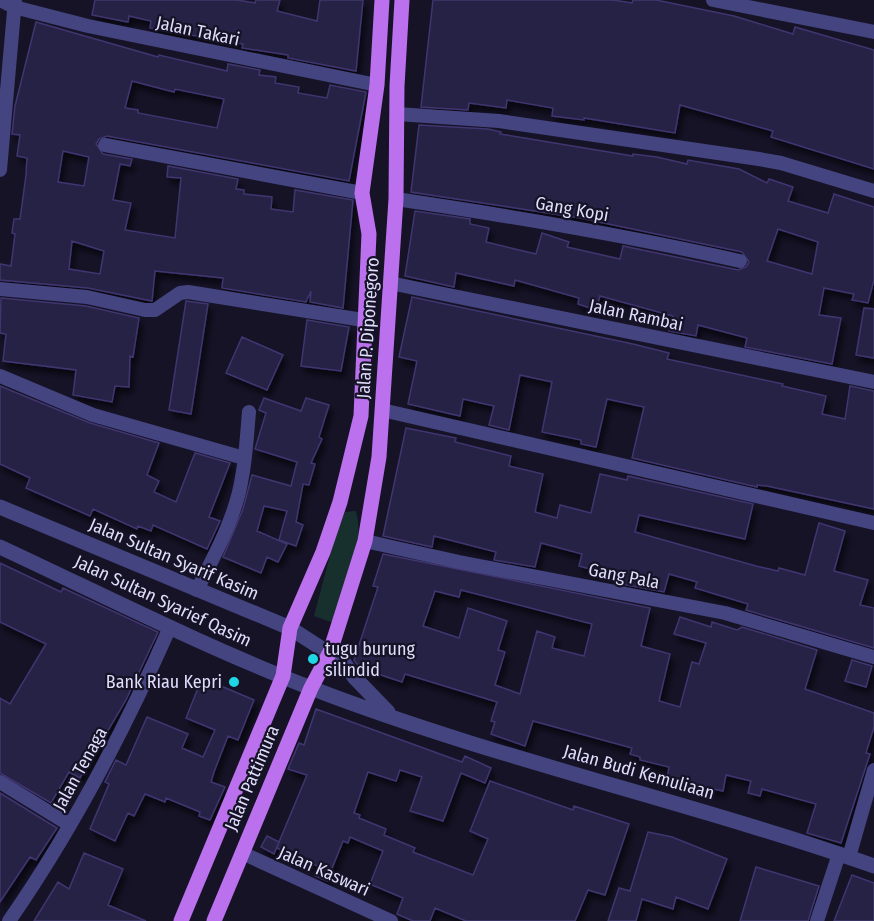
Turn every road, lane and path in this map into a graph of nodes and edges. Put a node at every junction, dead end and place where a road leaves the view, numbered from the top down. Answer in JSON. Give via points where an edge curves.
{"nodes":[{"id":1,"x":0,"y":0,"type":"edge"},
{"id":2,"x":382,"y":0,"type":"edge"},
{"id":3,"x":402,"y":0,"type":"edge"},
{"id":4,"x":713,"y":0,"type":"edge"},
{"id":5,"x":14,"y":3,"type":"edge"},
{"id":6,"x":874,"y":32,"type":"edge"},
{"id":7,"x":377,"y":85,"type":"junction"},
{"id":8,"x":397,"y":114,"type":"junction"},
{"id":9,"x":1,"y":145,"type":"edge"},
{"id":10,"x":105,"y":145,"type":"dead end"},
{"id":11,"x":0,"y":170,"type":"edge"},
{"id":12,"x":874,"y":191,"type":"edge"},
{"id":13,"x":362,"y":193,"type":"junction"},
{"id":14,"x":396,"y":199,"type":"junction"},
{"id":15,"x":740,"y":261,"type":"dead end"},
{"id":16,"x":390,"y":283,"type":"junction"},
{"id":17,"x":0,"y":289,"type":"edge"},
{"id":18,"x":363,"y":320,"type":"junction"},
{"id":19,"x":0,"y":376,"type":"edge"},
{"id":20,"x":874,"y":382,"type":"edge"},
{"id":21,"x":382,"y":410,"type":"junction"},
{"id":22,"x":249,"y":412,"type":"dead end"},
{"id":23,"x":244,"y":458,"type":"junction"},
{"id":24,"x":0,"y":507,"type":"edge"},
{"id":25,"x":874,"y":523,"type":"edge"},
{"id":26,"x":365,"y":541,"type":"junction"},
{"id":27,"x":0,"y":547,"type":"edge"},
{"id":28,"x":198,"y":590,"type":"junction"},
{"id":29,"x":170,"y":627,"type":"junction"},
{"id":30,"x":290,"y":628,"type":"junction"},
{"id":31,"x":330,"y":652,"type":"junction"},
{"id":32,"x":874,"y":657,"type":"edge"},
{"id":33,"x":284,"y":676,"type":"junction"},
{"id":34,"x":311,"y":688,"type":"junction"},
{"id":35,"x":392,"y":717,"type":"junction"},
{"id":36,"x":874,"y":770,"type":"edge"},
{"id":37,"x":0,"y":782,"type":"edge"},
{"id":38,"x":70,"y":825,"type":"junction"},
{"id":39,"x":242,"y":853,"type":"junction"},
{"id":40,"x":844,"y":856,"type":"junction"},
{"id":41,"x":874,"y":866,"type":"edge"},
{"id":42,"x":9,"y":921,"type":"edge"},
{"id":43,"x":181,"y":921,"type":"edge"},
{"id":44,"x":213,"y":921,"type":"edge"},
{"id":45,"x":391,"y":921,"type":"edge"},
{"id":46,"x":817,"y":921,"type":"edge"}],
"edges":[{"from":1,"to":5,"type":"street","name":"Jalan Takari"},
{"from":2,"to":7,"type":"main road","name":"Jalan Pattimura"},
{"from":3,"to":8,"type":"main road","name":"Jalan P. Diponegoro"},
{"from":4,"to":6,"type":"street"},
{"from":5,"to":7,"type":"street","name":"Jalan Takari","via":[[194,49]]},
{"from":5,"to":9,"type":"street"},
{"from":7,"to":13,"type":"main road","name":"Jalan Pattimura"},
{"from":8,"to":12,"type":"street","via":[[499,121],[759,159]]},
{"from":8,"to":14,"type":"main road","name":"Jalan P. Diponegoro"},
{"from":9,"to":11,"type":"street"},
{"from":10,"to":13,"type":"street"},
{"from":13,"to":18,"type":"main road","name":"Jalan Pattimura","via":[[369,234]]},
{"from":14,"to":15,"type":"street","name":"Gang Kopi","via":[[667,244]]},
{"from":14,"to":16,"type":"main road","name":"Jalan P. Diponegoro"},
{"from":16,"to":20,"type":"street","name":"Jalan Rambai"},
{"from":16,"to":21,"type":"main road","name":"Jalan P. Diponegoro"},
{"from":17,"to":18,"type":"street","via":[[87,297],[145,310],[155,310],[188,292]]},
{"from":18,"to":30,"type":"main road","name":"Jalan Pattimura","via":[[357,438],[323,552]]},
{"from":19,"to":23,"type":"street","via":[[93,415]]},
{"from":21,"to":25,"type":"street"},
{"from":21,"to":26,"type":"main road","name":"Jalan P. Diponegoro","via":[[379,457]]},
{"from":22,"to":23,"type":"street"},
{"from":23,"to":28,"type":"street","via":[[234,510]]},
{"from":24,"to":28,"type":"street","name":"Jalan Sultan Syarif Kasim"},
{"from":26,"to":31,"type":"main road","name":"Jalan P. Diponegoro"},
{"from":26,"to":32,"type":"street","name":"Gang Pala","via":[[725,613]]},
{"from":27,"to":29,"type":"street","name":"Jalan Sultan Syarief Qasim"},
{"from":28,"to":30,"type":"street","name":"Jalan Sultan Syarif Kasim"},
{"from":29,"to":33,"type":"street","name":"Jalan Sultan Syarief Qasim"},
{"from":29,"to":38,"type":"street","name":"Jalan Tenaga","via":[[135,707]]},
{"from":30,"to":31,"type":"street","name":"Jalan Sultan Syarif Kasim"},
{"from":30,"to":33,"type":"main road","name":"Jalan Pattimura"},
{"from":31,"to":34,"type":"main road","name":"Jalan Pattimura"},
{"from":31,"to":35,"type":"street","name":"Jalan Budi Kemuliaan"},
{"from":33,"to":34,"type":"street","name":"Jalan Sultan Syarief Qasim"},
{"from":33,"to":43,"type":"main road","name":"Jalan Pattimura"},
{"from":34,"to":35,"type":"street","name":"Jalan Budi Kemuliaan"},
{"from":34,"to":39,"type":"main road","name":"Jalan Pattimura"},
{"from":35,"to":40,"type":"street","name":"Jalan Budi Kemuliaan"},
{"from":36,"to":40,"type":"street"},
{"from":37,"to":38,"type":"street"},
{"from":38,"to":42,"type":"street","name":"Jalan Tenaga"},
{"from":39,"to":44,"type":"main road","name":"Jalan Pattimura"},
{"from":39,"to":45,"type":"street","name":"Jalan Kaswari"},
{"from":40,"to":41,"type":"street","name":"Jalan Budi Kemuliaan"},
{"from":40,"to":46,"type":"street"}]}
